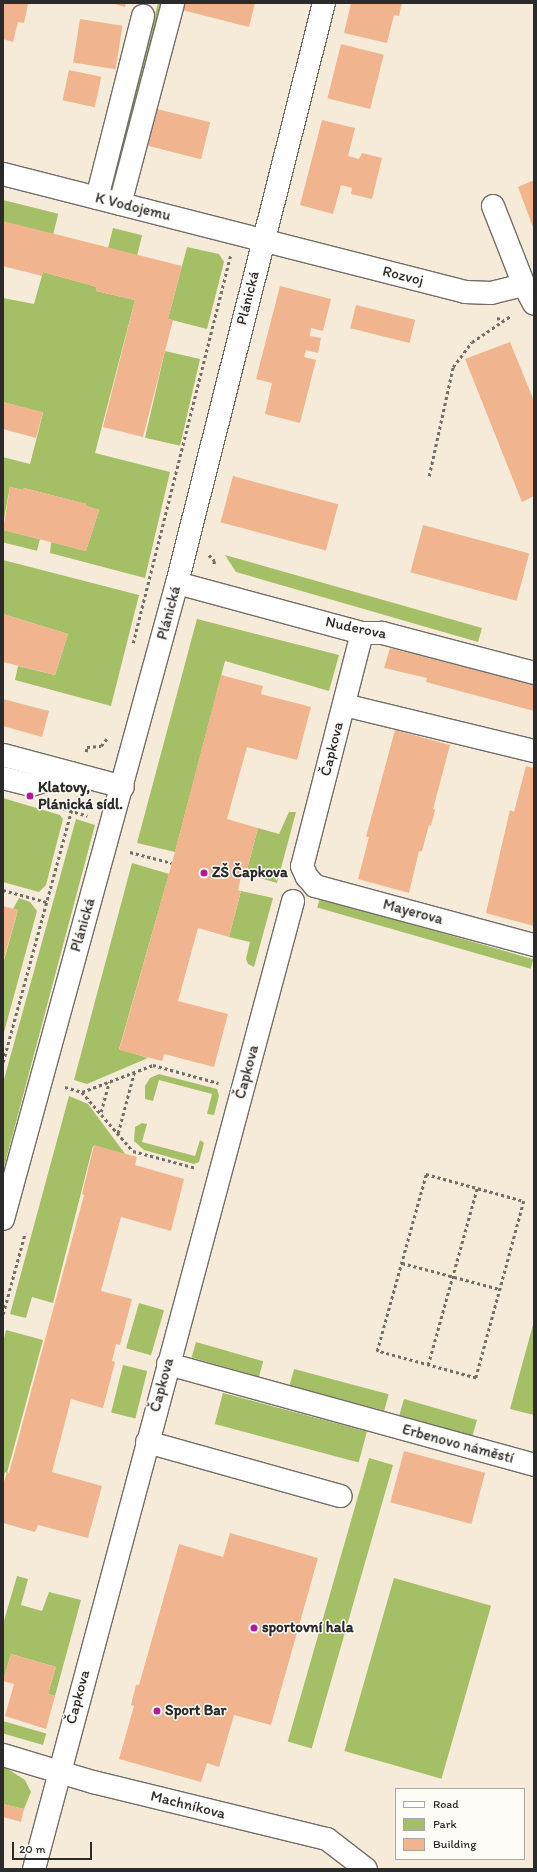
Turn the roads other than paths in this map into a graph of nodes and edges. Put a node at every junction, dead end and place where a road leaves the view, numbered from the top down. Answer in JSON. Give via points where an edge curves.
{"nodes":[{"id":1,"x":173,"y":3,"type":"edge"},
{"id":2,"x":324,"y":3,"type":"edge"},
{"id":3,"x":143,"y":16,"type":"dead end"},
{"id":4,"x":3,"y":174,"type":"edge"},
{"id":5,"x":97,"y":198,"type":"junction"},
{"id":6,"x":120,"y":204,"type":"junction"},
{"id":7,"x":493,"y":206,"type":"dead end"},
{"id":8,"x":263,"y":241,"type":"junction"},
{"id":9,"x":524,"y":285,"type":"junction"},
{"id":10,"x":534,"y":304,"type":"edge"},
{"id":11,"x":177,"y":583,"type":"junction"},
{"id":12,"x":362,"y":633,"type":"junction"},
{"id":13,"x":534,"y":673,"type":"edge"},
{"id":14,"x":344,"y":705,"type":"junction"},
{"id":15,"x":534,"y":751,"type":"edge"},
{"id":16,"x":3,"y":755,"type":"edge"},
{"id":17,"x":75,"y":774,"type":"junction"},
{"id":18,"x":3,"y":778,"type":"edge"},
{"id":19,"x":122,"y":786,"type":"junction"},
{"id":20,"x":302,"y":866,"type":"joint"},
{"id":21,"x":293,"y":901,"type":"dead end"},
{"id":22,"x":534,"y":945,"type":"edge"},
{"id":23,"x":3,"y":1219,"type":"edge"},
{"id":24,"x":168,"y":1364,"type":"junction"},
{"id":25,"x":147,"y":1442,"type":"junction"},
{"id":26,"x":534,"y":1466,"type":"edge"},
{"id":27,"x":341,"y":1496,"type":"dead end"},
{"id":28,"x":3,"y":1755,"type":"edge"},
{"id":29,"x":58,"y":1770,"type":"junction"},
{"id":30,"x":364,"y":1868,"type":"edge"},
{"id":31,"x":34,"y":1869,"type":"edge"}],
"edges":[{"from":1,"to":6,"type":"street"},
{"from":2,"to":8,"type":"street","name":"Plánická"},
{"from":3,"to":5,"type":"street"},
{"from":4,"to":5,"type":"street","name":"K Vodojemu"},
{"from":5,"to":6,"type":"street","name":"K Vodojemu"},
{"from":6,"to":8,"type":"street","name":"K Vodojemu"},
{"from":7,"to":9,"type":"street"},
{"from":8,"to":9,"type":"street","name":"Rozvoj","via":[[465,292],[491,293]]},
{"from":8,"to":11,"type":"street","name":"Plánická"},
{"from":9,"to":10,"type":"street"},
{"from":11,"to":12,"type":"street","name":"Nuderova"},
{"from":11,"to":19,"type":"street","name":"Plánická"},
{"from":12,"to":13,"type":"street","name":"Nuderova","via":[[382,633]]},
{"from":12,"to":14,"type":"street","name":"Čapkova"},
{"from":14,"to":15,"type":"street"},
{"from":14,"to":20,"type":"street","name":"Čapkova"},
{"from":16,"to":17,"type":"street"},
{"from":17,"to":18,"type":"street","via":[[31,785]]},
{"from":17,"to":19,"type":"street"},
{"from":19,"to":23,"type":"street","name":"Plánická"},
{"from":20,"to":22,"type":"street","name":"Mayerova","via":[[315,886]]},
{"from":21,"to":24,"type":"street","name":"Čapkova"},
{"from":24,"to":25,"type":"street","name":"Čapkova"},
{"from":24,"to":26,"type":"street","name":"Erbenovo náměstí"},
{"from":25,"to":27,"type":"street"},
{"from":25,"to":29,"type":"street","name":"Čapkova"},
{"from":28,"to":29,"type":"street","name":"Machníkova"},
{"from":29,"to":30,"type":"street","name":"Machníkova","via":[[93,1782],[327,1839]]},
{"from":29,"to":31,"type":"street","name":"Čapkova"}]}
